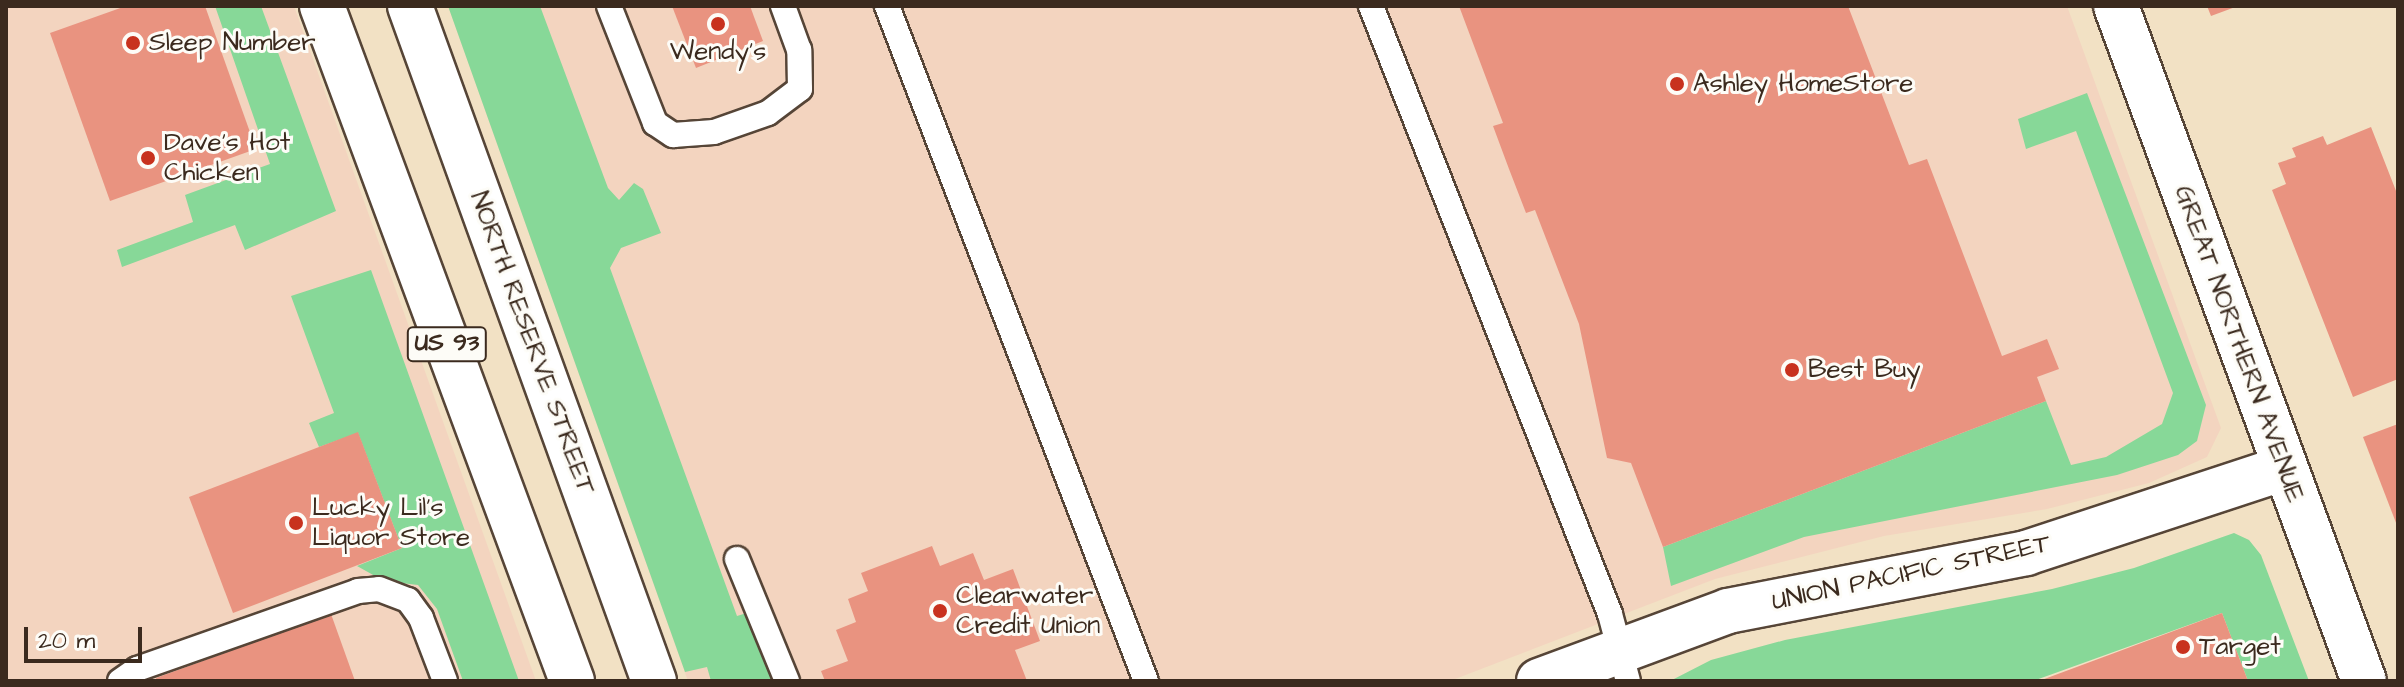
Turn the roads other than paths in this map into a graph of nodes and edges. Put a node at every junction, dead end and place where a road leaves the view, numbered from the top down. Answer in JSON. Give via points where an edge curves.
{"nodes":[{"id":1,"x":322,"y":6,"type":"edge"},
{"id":2,"x":410,"y":6,"type":"edge"},
{"id":3,"x":609,"y":6,"type":"edge"},
{"id":4,"x":783,"y":6,"type":"edge"},
{"id":5,"x":887,"y":6,"type":"edge"},
{"id":6,"x":1371,"y":6,"type":"edge"},
{"id":7,"x":2116,"y":6,"type":"edge"},
{"id":8,"x":2284,"y":468,"type":"junction"},
{"id":9,"x":737,"y":559,"type":"dead end"},
{"id":10,"x":1626,"y":665,"type":"edge"},
{"id":11,"x":120,"y":681,"type":"edge"},
{"id":12,"x":445,"y":681,"type":"edge"},
{"id":13,"x":572,"y":681,"type":"edge"},
{"id":14,"x":654,"y":681,"type":"edge"},
{"id":15,"x":787,"y":681,"type":"edge"},
{"id":16,"x":1146,"y":681,"type":"edge"},
{"id":17,"x":1539,"y":681,"type":"edge"},
{"id":18,"x":2364,"y":681,"type":"edge"}],
"edges":[{"from":1,"to":13,"type":"main road","number":"US 93"},
{"from":2,"to":14,"type":"main road","name":"NORTH RESERVE STREET","number":"US 93"},
{"from":3,"to":4,"type":"lane","via":[[655,123],[673,135],[714,132],[768,113],[800,89],[799,50]]},
{"from":5,"to":16,"type":"lane"},
{"from":6,"to":10,"type":"lane"},
{"from":7,"to":8,"type":"main road","name":"GREAT NORTHERN AVENUE"},
{"from":8,"to":10,"type":"main road","name":"UNION PACIFIC STREET","via":[[2026,553],[1728,611]]},
{"from":8,"to":18,"type":"main road","name":"GREAT NORTHERN AVENUE"},
{"from":9,"to":15,"type":"lane"},
{"from":10,"to":17,"type":"main road","name":"UNION PACIFIC STREET"},
{"from":11,"to":12,"type":"lane","via":[[151,664],[358,591],[379,589],[408,600],[421,618]]}]}
